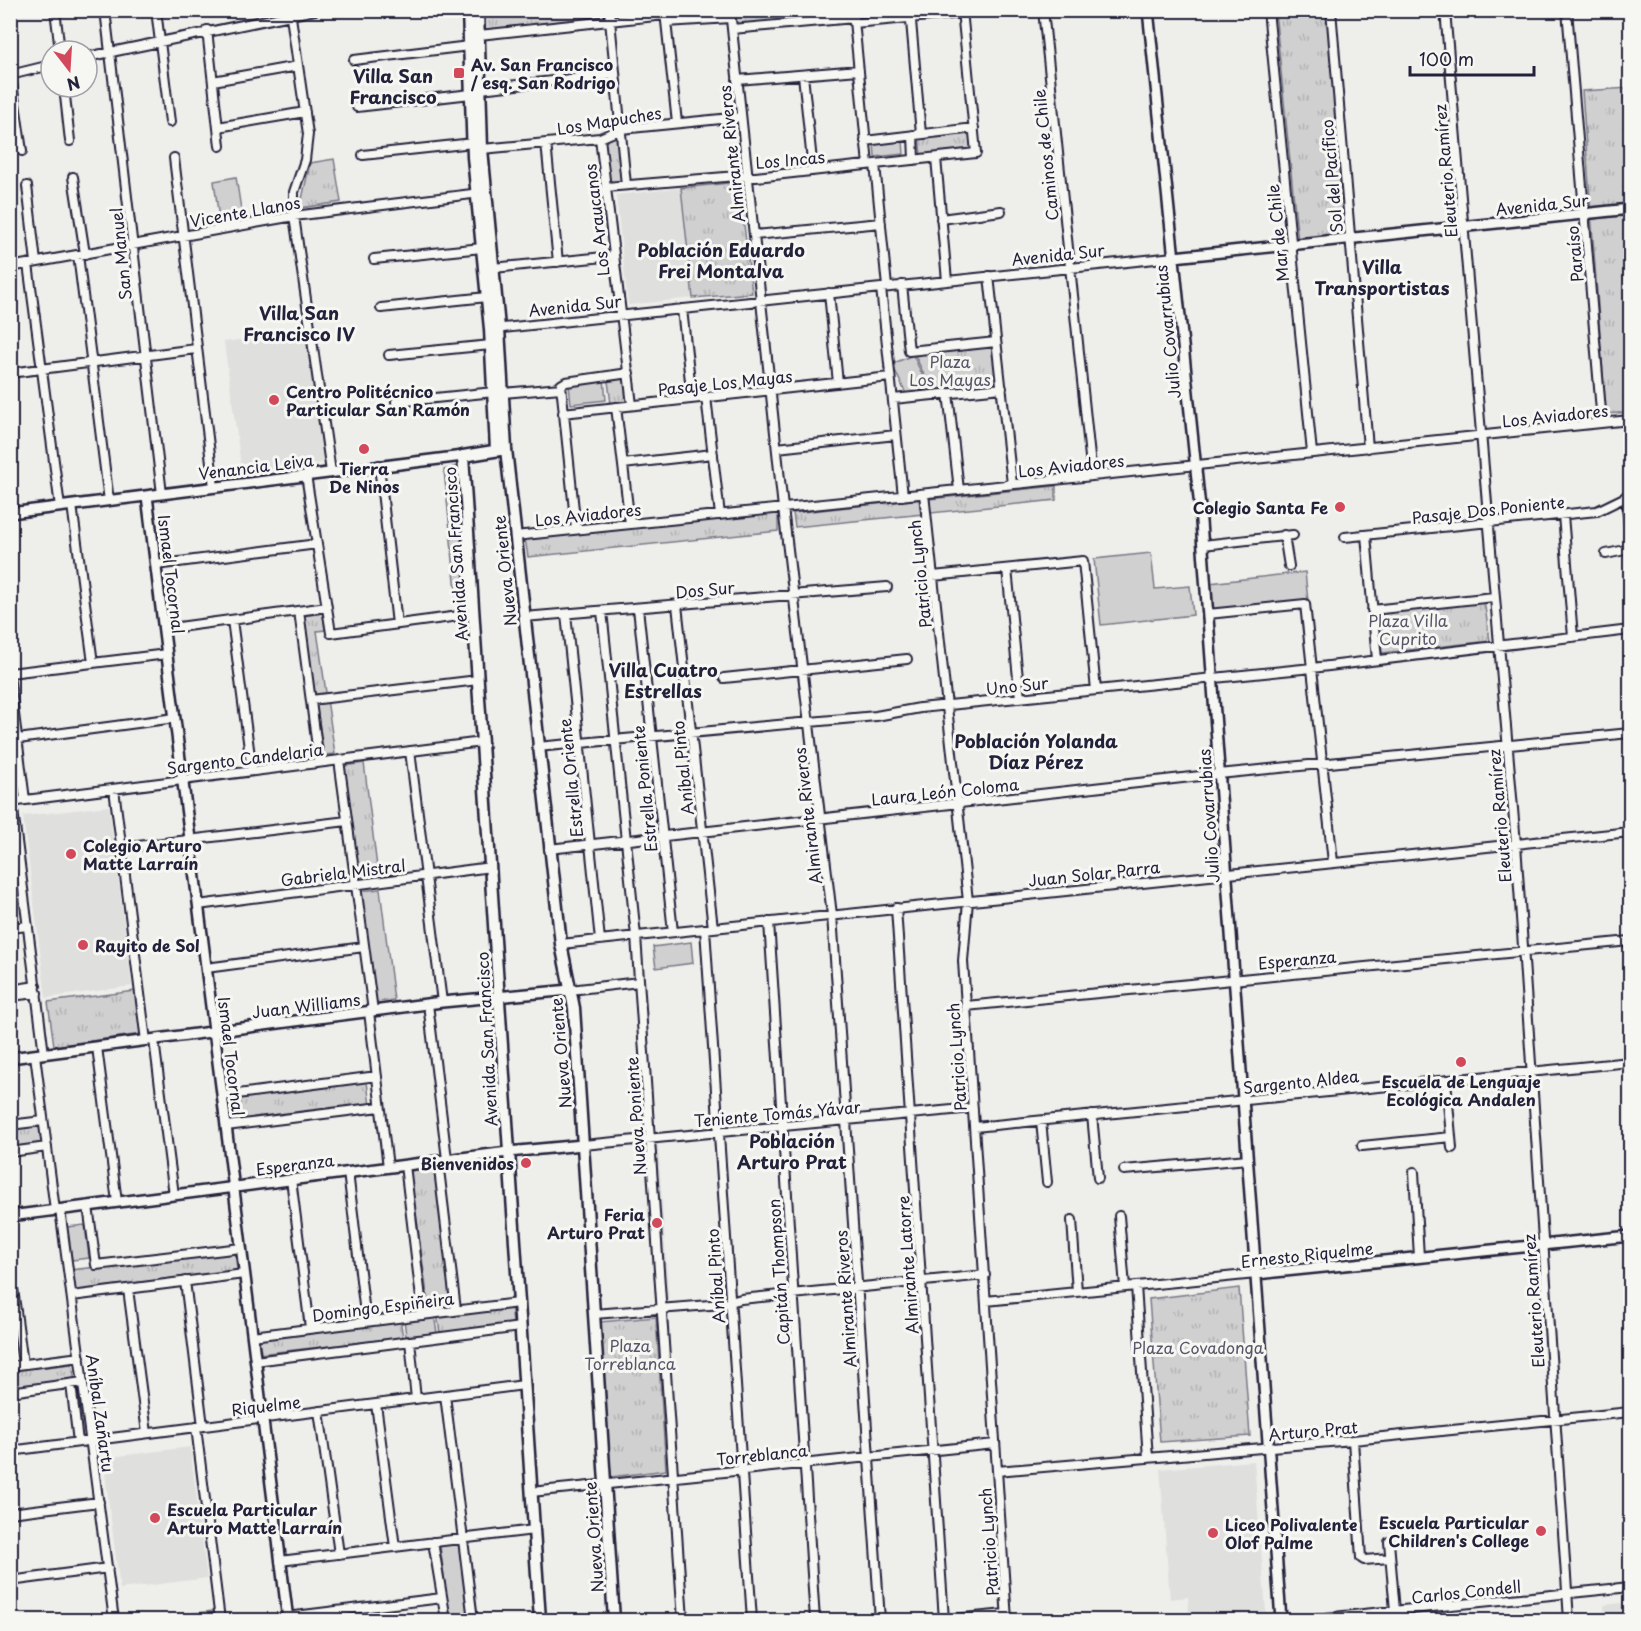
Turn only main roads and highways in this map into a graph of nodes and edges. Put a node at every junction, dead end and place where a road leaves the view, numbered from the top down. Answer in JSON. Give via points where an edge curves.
{"nodes":[{"id":1,"x":468,"y":10,"type":"edge"},
{"id":2,"x":478,"y":10,"type":"edge"},
{"id":3,"x":476,"y":91,"type":"junction"},
{"id":4,"x":481,"y":193,"type":"junction"},
{"id":5,"x":494,"y":329,"type":"junction"},
{"id":6,"x":498,"y":392,"type":"junction"},
{"id":7,"x":501,"y":450,"type":"junction"},
{"id":8,"x":463,"y":456,"type":"joint"},
{"id":9,"x":540,"y":1620,"type":"edge"},
{"id":10,"x":614,"y":1620,"type":"edge"}],
"edges":[{"from":1,"to":3,"type":"main road"},
{"from":2,"to":3,"type":"main road"},
{"from":3,"to":4,"type":"main road"},
{"from":4,"to":5,"type":"main road","via":[[493,268]]},
{"from":4,"to":5,"type":"main road","via":[[482,248]]},
{"from":5,"to":6,"type":"main road"},
{"from":5,"to":6,"type":"main road","via":[[491,345]]},
{"from":6,"to":7,"type":"main road"},
{"from":7,"to":8,"type":"main road","name":"Venancia Leiva"},
{"from":7,"to":10,"type":"main road","name":"Nueva Oriente","via":[[515,536],[561,944],[574,1008]]},
{"from":8,"to":9,"type":"main road","name":"Avenida San Francisco"}]}
